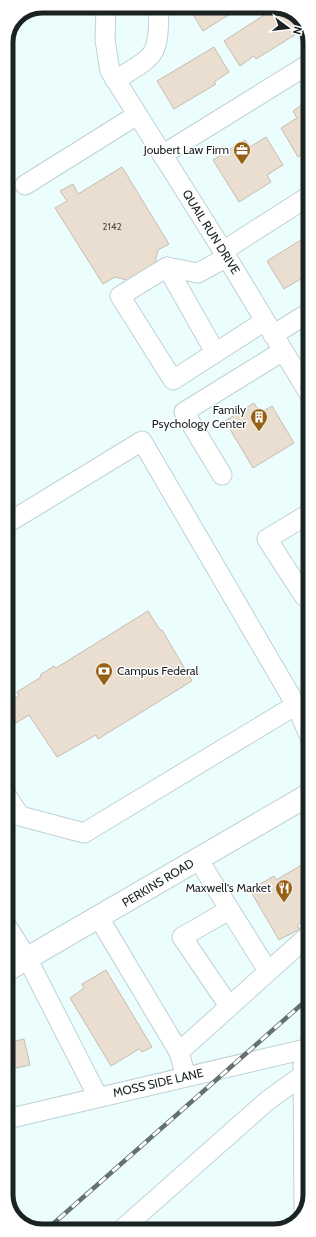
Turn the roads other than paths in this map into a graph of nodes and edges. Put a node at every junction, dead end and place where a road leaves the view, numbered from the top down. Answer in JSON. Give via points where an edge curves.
{"nodes":[{"id":1,"x":106,"y":13,"type":"edge"},
{"id":2,"x":159,"y":13,"type":"edge"},
{"id":3,"x":303,"y":68,"type":"edge"},
{"id":4,"x":112,"y":75,"type":"junction"},
{"id":5,"x":137,"y":115,"type":"junction"},
{"id":6,"x":162,"y":155,"type":"junction"},
{"id":7,"x":25,"y":185,"type":"dead end"},
{"id":8,"x":303,"y":200,"type":"edge"},
{"id":9,"x":225,"y":254,"type":"junction"},
{"id":10,"x":167,"y":267,"type":"junction"},
{"id":11,"x":303,"y":315,"type":"edge"},
{"id":12,"x":269,"y":328,"type":"junction"},
{"id":13,"x":283,"y":351,"type":"junction"},
{"id":14,"x":215,"y":352,"type":"junction"},
{"id":15,"x":303,"y":384,"type":"edge"},
{"id":16,"x":222,"y":475,"type":"dead end"},
{"id":17,"x":303,"y":518,"type":"edge"},
{"id":18,"x":13,"y":520,"type":"edge"},
{"id":19,"x":303,"y":594,"type":"edge"},
{"id":20,"x":296,"y":705,"type":"junction"},
{"id":21,"x":303,"y":721,"type":"edge"},
{"id":22,"x":303,"y":798,"type":"edge"},
{"id":23,"x":13,"y":806,"type":"edge"},
{"id":24,"x":198,"y":859,"type":"junction"},
{"id":25,"x":229,"y":910,"type":"junction"},
{"id":26,"x":99,"y":918,"type":"junction"},
{"id":27,"x":13,"y":936,"type":"edge"},
{"id":28,"x":303,"y":940,"type":"edge"},
{"id":29,"x":27,"y":958,"type":"junction"},
{"id":30,"x":13,"y":966,"type":"edge"},
{"id":31,"x":268,"y":972,"type":"junction"},
{"id":32,"x":229,"y":1006,"type":"junction"},
{"id":33,"x":303,"y":1049,"type":"edge"},
{"id":34,"x":179,"y":1052,"type":"junction"},
{"id":35,"x":303,"y":1075,"type":"edge"},
{"id":36,"x":186,"y":1077,"type":"junction"},
{"id":37,"x":98,"y":1097,"type":"junction"},
{"id":38,"x":13,"y":1118,"type":"edge"},
{"id":39,"x":128,"y":1224,"type":"edge"}],
"edges":[{"from":1,"to":4,"type":"street","via":[[105,40]]},
{"from":2,"to":4,"type":"street","via":[[158,40],[151,57]]},
{"from":3,"to":6,"type":"street"},
{"from":4,"to":5,"type":"street","name":"QUAIL RUN DRIVE"},
{"from":5,"to":6,"type":"street","name":"QUAIL RUN DRIVE"},
{"from":5,"to":7,"type":"street"},
{"from":6,"to":9,"type":"street","name":"QUAIL RUN DRIVE"},
{"from":8,"to":9,"type":"street"},
{"from":9,"to":10,"type":"street","via":[[198,273]]},
{"from":9,"to":12,"type":"street","name":"QUAIL RUN DRIVE"},
{"from":10,"to":14,"type":"street"},
{"from":10,"to":14,"type":"street","via":[[120,296],[173,380]]},
{"from":11,"to":12,"type":"street"},
{"from":12,"to":13,"type":"street","name":"QUAIL RUN DRIVE"},
{"from":12,"to":14,"type":"street"},
{"from":13,"to":15,"type":"street","name":"QUAIL RUN DRIVE"},
{"from":13,"to":16,"type":"street","via":[[184,412]]},
{"from":17,"to":19,"type":"street","via":[[267,539]]},
{"from":18,"to":20,"type":"street","via":[[142,441]]},
{"from":20,"to":21,"type":"street"},
{"from":20,"to":23,"type":"street","via":[[84,833],[20,816]]},
{"from":22,"to":24,"type":"main road","name":"PERKINS ROAD"},
{"from":24,"to":25,"type":"street"},
{"from":24,"to":26,"type":"main road","name":"PERKINS ROAD"},
{"from":25,"to":31,"type":"street"},
{"from":25,"to":32,"type":"street","via":[[182,937]]},
{"from":26,"to":29,"type":"main road","name":"PERKINS ROAD"},
{"from":26,"to":34,"type":"street"},
{"from":27,"to":29,"type":"street"},
{"from":28,"to":31,"type":"street"},
{"from":29,"to":30,"type":"main road","name":"PERKINS ROAD"},
{"from":29,"to":37,"type":"street"},
{"from":31,"to":32,"type":"street"},
{"from":32,"to":34,"type":"street"},
{"from":33,"to":36,"type":"street","name":"MOSS SIDE LANE"},
{"from":34,"to":36,"type":"street"},
{"from":35,"to":39,"type":"street","via":[[267,1101]]},
{"from":36,"to":37,"type":"street","name":"MOSS SIDE LANE"},
{"from":37,"to":38,"type":"street","name":"MOSS SIDE LANE"}]}
